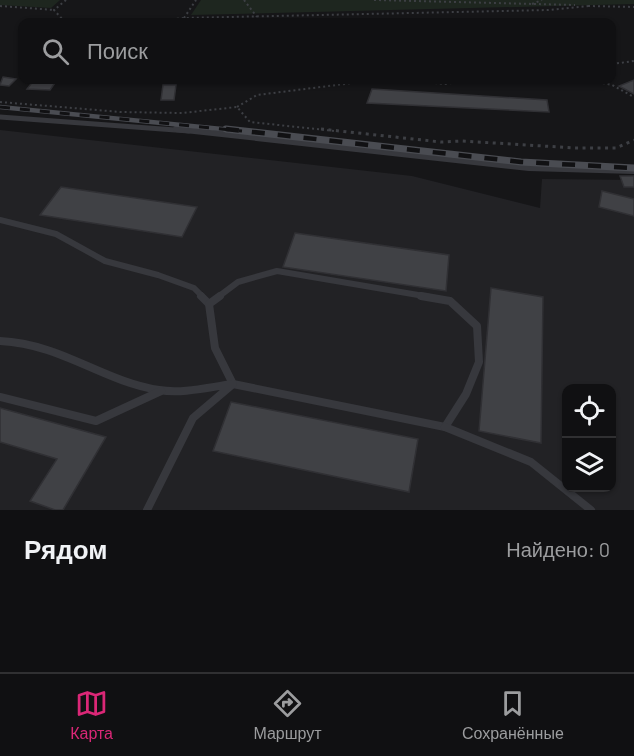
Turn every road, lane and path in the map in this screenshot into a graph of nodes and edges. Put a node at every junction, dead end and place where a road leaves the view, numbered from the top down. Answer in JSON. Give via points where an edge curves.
{"nodes":[{"id":1,"x":66,"y":0,"type":"edge"},
{"id":2,"x":196,"y":0,"type":"edge"},
{"id":3,"x":244,"y":0,"type":"edge"},
{"id":4,"x":374,"y":0,"type":"edge"},
{"id":5,"x":542,"y":0,"type":"edge"},
{"id":6,"x":557,"y":0,"type":"edge"},
{"id":7,"x":531,"y":4,"type":"junction"},
{"id":8,"x":564,"y":5,"type":"junction"},
{"id":9,"x":0,"y":6,"type":"edge"},
{"id":10,"x":589,"y":6,"type":"junction"},
{"id":11,"x":634,"y":7,"type":"edge"},
{"id":12,"x":54,"y":10,"type":"junction"},
{"id":13,"x":257,"y":17,"type":"junction"},
{"id":14,"x":61,"y":18,"type":"edge"},
{"id":15,"x":184,"y":18,"type":"joint"},
{"id":16,"x":634,"y":61,"type":"edge"},
{"id":17,"x":616,"y":63,"type":"edge"},
{"id":18,"x":345,"y":84,"type":"edge"},
{"id":19,"x":607,"y":84,"type":"edge"},
{"id":20,"x":634,"y":97,"type":"edge"},
{"id":21,"x":0,"y":102,"type":"edge"},
{"id":22,"x":237,"y":107,"type":"junction"},
{"id":23,"x":0,"y":117,"type":"edge"},
{"id":24,"x":634,"y":140,"type":"edge"},
{"id":25,"x":634,"y":171,"type":"edge"},
{"id":26,"x":0,"y":220,"type":"edge"},
{"id":27,"x":209,"y":304,"type":"junction"},
{"id":28,"x":0,"y":340,"type":"edge"},
{"id":29,"x":233,"y":384,"type":"junction"},
{"id":30,"x":161,"y":391,"type":"junction"},
{"id":31,"x":0,"y":397,"type":"edge"},
{"id":32,"x":445,"y":427,"type":"junction"},
{"id":33,"x":147,"y":510,"type":"edge"},
{"id":34,"x":591,"y":510,"type":"edge"}],
"edges":[{"from":1,"to":12,"type":"path"},
{"from":2,"to":15,"type":"path"},
{"from":3,"to":13,"type":"path"},
{"from":4,"to":7,"type":"path"},
{"from":5,"to":7,"type":"path"},
{"from":6,"to":8,"type":"path"},
{"from":7,"to":8,"type":"path"},
{"from":8,"to":10,"type":"path"},
{"from":9,"to":12,"type":"path"},
{"from":10,"to":11,"type":"path"},
{"from":10,"to":13,"type":"path"},
{"from":12,"to":14,"type":"path"},
{"from":13,"to":15,"type":"path"},
{"from":16,"to":17,"type":"path"},
{"from":18,"to":22,"type":"path","via":[[256,95]]},
{"from":19,"to":20,"type":"path"},
{"from":21,"to":22,"type":"path","via":[[121,112],[182,113]]},
{"from":22,"to":24,"type":"path","via":[[250,122],[441,142],[616,148]]},
{"from":23,"to":25,"type":"lane","via":[[164,128],[529,168]]},
{"from":26,"to":27,"type":"lane","via":[[56,234],[105,261],[194,288]]},
{"from":27,"to":29,"type":"lane","via":[[215,348]]},
{"from":27,"to":32,"type":"lane","via":[[238,282],[277,271],[450,302],[477,326],[479,362],[466,394]]},
{"from":28,"to":30,"type":"lane","via":[[17,340],[68,355],[126,382]]},
{"from":29,"to":30,"type":"lane"},
{"from":29,"to":32,"type":"lane"},
{"from":29,"to":33,"type":"lane","via":[[193,418]]},
{"from":30,"to":31,"type":"lane","via":[[96,421]]},
{"from":32,"to":34,"type":"lane","via":[[531,462]]}]}
